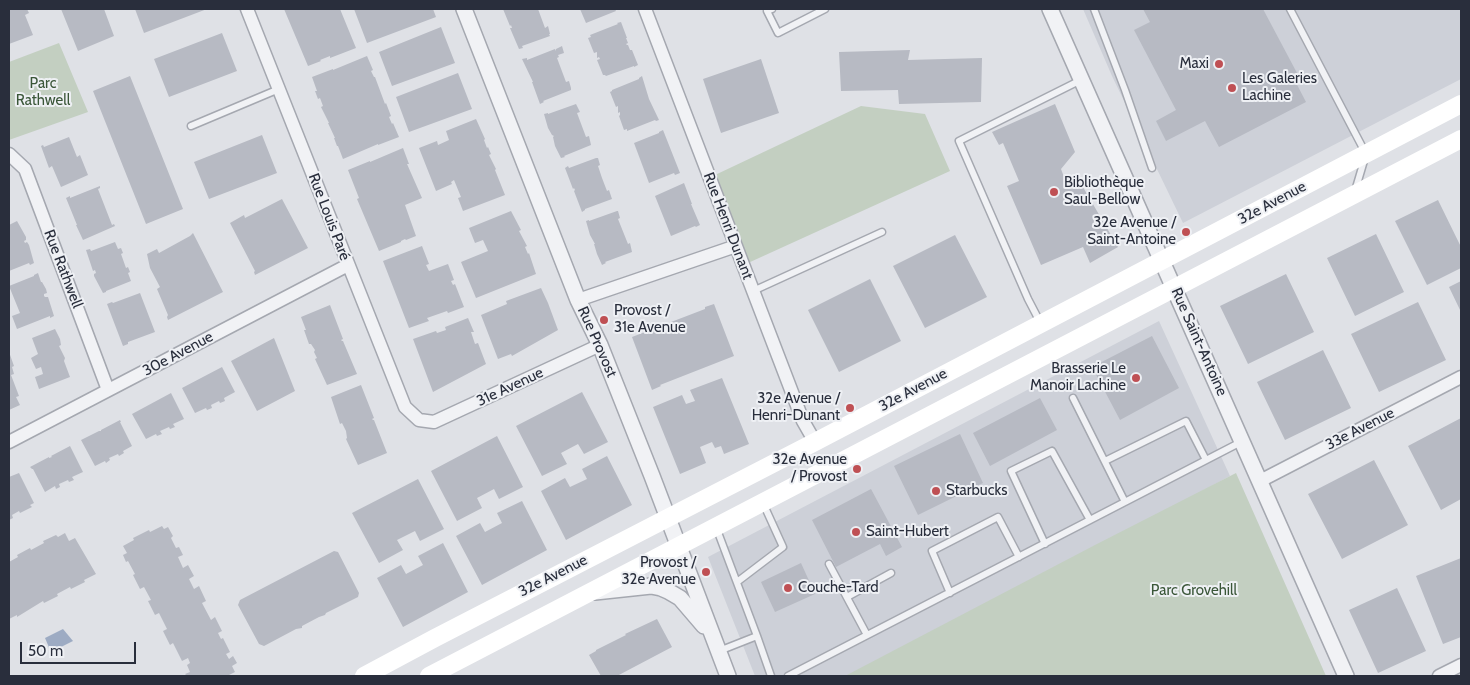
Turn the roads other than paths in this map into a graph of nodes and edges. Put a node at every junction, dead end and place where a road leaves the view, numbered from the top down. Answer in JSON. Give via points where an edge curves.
{"nodes":[{"id":1,"x":247,"y":9,"type":"edge"},
{"id":2,"x":464,"y":9,"type":"edge"},
{"id":3,"x":645,"y":9,"type":"edge"},
{"id":4,"x":772,"y":9,"type":"edge"},
{"id":5,"x":825,"y":9,"type":"edge"},
{"id":6,"x":1050,"y":9,"type":"edge"},
{"id":7,"x":1094,"y":9,"type":"edge"},
{"id":8,"x":1290,"y":9,"type":"edge"},
{"id":9,"x":1082,"y":79,"type":"junction"},
{"id":10,"x":279,"y":89,"type":"junction"},
{"id":11,"x":1461,"y":104,"type":"edge"},
{"id":12,"x":190,"y":126,"type":"dead end"},
{"id":13,"x":1461,"y":138,"type":"edge"},
{"id":14,"x":9,"y":154,"type":"edge"},
{"id":15,"x":1366,"y":154,"type":"junction"},
{"id":16,"x":1152,"y":168,"type":"dead end"},
{"id":17,"x":1354,"y":194,"type":"junction"},
{"id":18,"x":882,"y":232,"type":"dead end"},
{"id":19,"x":736,"y":246,"type":"junction"},
{"id":20,"x":1162,"y":260,"type":"junction"},
{"id":21,"x":348,"y":265,"type":"junction"},
{"id":22,"x":1175,"y":288,"type":"junction"},
{"id":23,"x":754,"y":292,"type":"junction"},
{"id":24,"x":578,"y":300,"type":"junction"},
{"id":25,"x":1040,"y":324,"type":"junction"},
{"id":26,"x":600,"y":345,"type":"junction"},
{"id":27,"x":1461,"y":377,"type":"edge"},
{"id":28,"x":108,"y":390,"type":"junction"},
{"id":29,"x":1073,"y":398,"type":"dead end"},
{"id":30,"x":418,"y":420,"type":"joint"},
{"id":31,"x":1242,"y":441,"type":"junction"},
{"id":32,"x":9,"y":442,"type":"edge"},
{"id":33,"x":815,"y":442,"type":"junction"},
{"id":34,"x":1206,"y":460,"type":"junction"},
{"id":35,"x":1105,"y":461,"type":"junction"},
{"id":36,"x":1260,"y":481,"type":"junction"},
{"id":37,"x":1125,"y":502,"type":"junction"},
{"id":38,"x":763,"y":503,"type":"junction"},
{"id":39,"x":667,"y":517,"type":"junction"},
{"id":40,"x":1090,"y":520,"type":"junction"},
{"id":41,"x":716,"y":528,"type":"junction"},
{"id":42,"x":1045,"y":544,"type":"junction"},
{"id":43,"x":678,"y":547,"type":"junction"},
{"id":44,"x":1019,"y":557,"type":"junction"},
{"id":45,"x":828,"y":564,"type":"dead end"},
{"id":46,"x":891,"y":573,"type":"dead end"},
{"id":47,"x":737,"y":582,"type":"junction"},
{"id":48,"x":593,"y":592,"type":"junction"},
{"id":49,"x":950,"y":593,"type":"junction"},
{"id":50,"x":847,"y":597,"type":"junction"},
{"id":51,"x":712,"y":634,"type":"junction"},
{"id":52,"x":757,"y":636,"type":"junction"},
{"id":53,"x":867,"y":636,"type":"junction"},
{"id":54,"x":718,"y":651,"type":"junction"},
{"id":55,"x":1461,"y":665,"type":"edge"},
{"id":56,"x":364,"y":676,"type":"edge"},
{"id":57,"x":429,"y":676,"type":"edge"},
{"id":58,"x":728,"y":676,"type":"edge"},
{"id":59,"x":771,"y":676,"type":"edge"},
{"id":60,"x":788,"y":676,"type":"edge"},
{"id":61,"x":1346,"y":676,"type":"edge"},
{"id":62,"x":1439,"y":676,"type":"edge"}],
"edges":[{"from":1,"to":10,"type":"street","name":"Rue Louis Paré"},
{"from":2,"to":24,"type":"street","name":"Rue Provost"},
{"from":3,"to":19,"type":"street","name":"Rue Henri Dunant"},
{"from":4,"to":5,"type":"lane","via":[[767,11],[778,32]]},
{"from":6,"to":9,"type":"street","name":"Rue Saint-Antoine"},
{"from":7,"to":16,"type":"lane"},
{"from":8,"to":15,"type":"lane"},
{"from":9,"to":20,"type":"street","name":"Rue Saint-Antoine"},
{"from":9,"to":25,"type":"lane","via":[[959,141]]},
{"from":10,"to":12,"type":"lane"},
{"from":10,"to":21,"type":"street","name":"Rue Louis Paré"},
{"from":11,"to":15,"type":"main road","name":"32e Avenue"},
{"from":13,"to":17,"type":"main road","name":"32e Avenue"},
{"from":14,"to":28,"type":"street","name":"Rue Rathwell","via":[[25,169]]},
{"from":15,"to":17,"type":"lane"},
{"from":15,"to":20,"type":"main road","name":"32e Avenue"},
{"from":17,"to":22,"type":"main road","name":"32e Avenue"},
{"from":18,"to":23,"type":"lane"},
{"from":19,"to":23,"type":"street","name":"Rue Henri Dunant"},
{"from":19,"to":24,"type":"street"},
{"from":20,"to":22,"type":"street","name":"Rue Saint-Antoine"},
{"from":20,"to":25,"type":"main road","name":"32e Avenue"},
{"from":21,"to":28,"type":"street","name":"30e Avenue"},
{"from":21,"to":30,"type":"street","name":"Rue Louis Paré","via":[[405,407]]},
{"from":22,"to":31,"type":"street","name":"Rue Saint-Antoine"},
{"from":22,"to":38,"type":"main road","name":"32e Avenue"},
{"from":23,"to":33,"type":"street","name":"Rue Henri Dunant","via":[[803,421]]},
{"from":24,"to":26,"type":"street","name":"Rue Provost"},
{"from":25,"to":33,"type":"main road","name":"32e Avenue"},
{"from":26,"to":30,"type":"street","name":"31e Avenue","via":[[434,422]]},
{"from":26,"to":39,"type":"street","name":"Rue Provost"},
{"from":27,"to":36,"type":"street","name":"33e Avenue"},
{"from":28,"to":32,"type":"street","name":"30e Avenue"},
{"from":29,"to":35,"type":"lane"},
{"from":31,"to":34,"type":"lane"},
{"from":31,"to":36,"type":"street","name":"Rue Saint-Antoine"},
{"from":33,"to":39,"type":"main road","name":"32e Avenue"},
{"from":34,"to":35,"type":"lane","via":[[1186,421]]},
{"from":34,"to":37,"type":"lane"},
{"from":35,"to":37,"type":"lane"},
{"from":36,"to":61,"type":"street","name":"Rue Saint-Antoine"},
{"from":37,"to":40,"type":"lane"},
{"from":38,"to":41,"type":"main road","name":"32e Avenue"},
{"from":38,"to":47,"type":"lane","via":[[783,548]]},
{"from":39,"to":43,"type":"street","name":"Rue Provost"},
{"from":39,"to":56,"type":"main road","name":"32e Avenue"},
{"from":40,"to":42,"type":"lane"},
{"from":40,"to":42,"type":"lane","via":[[1052,451],[1011,471]]},
{"from":41,"to":43,"type":"main road","name":"32e Avenue"},
{"from":41,"to":47,"type":"lane"},
{"from":42,"to":44,"type":"lane"},
{"from":43,"to":48,"type":"main road","name":"32e Avenue"},
{"from":43,"to":51,"type":"street","name":"Rue Provost"},
{"from":44,"to":49,"type":"lane"},
{"from":44,"to":49,"type":"lane","via":[[998,517],[932,551]]},
{"from":45,"to":50,"type":"lane"},
{"from":46,"to":50,"type":"lane"},
{"from":47,"to":52,"type":"lane"},
{"from":48,"to":51,"type":"street","via":[[651,586],[668,591],[680,598]]},
{"from":48,"to":57,"type":"main road","name":"32e Avenue"},
{"from":49,"to":53,"type":"lane"},
{"from":50,"to":53,"type":"lane"},
{"from":51,"to":54,"type":"street","name":"Rue Provost"},
{"from":52,"to":54,"type":"lane"},
{"from":52,"to":59,"type":"lane"},
{"from":53,"to":60,"type":"lane"},
{"from":54,"to":58,"type":"street","name":"Rue Provost"},
{"from":55,"to":62,"type":"street"}]}
